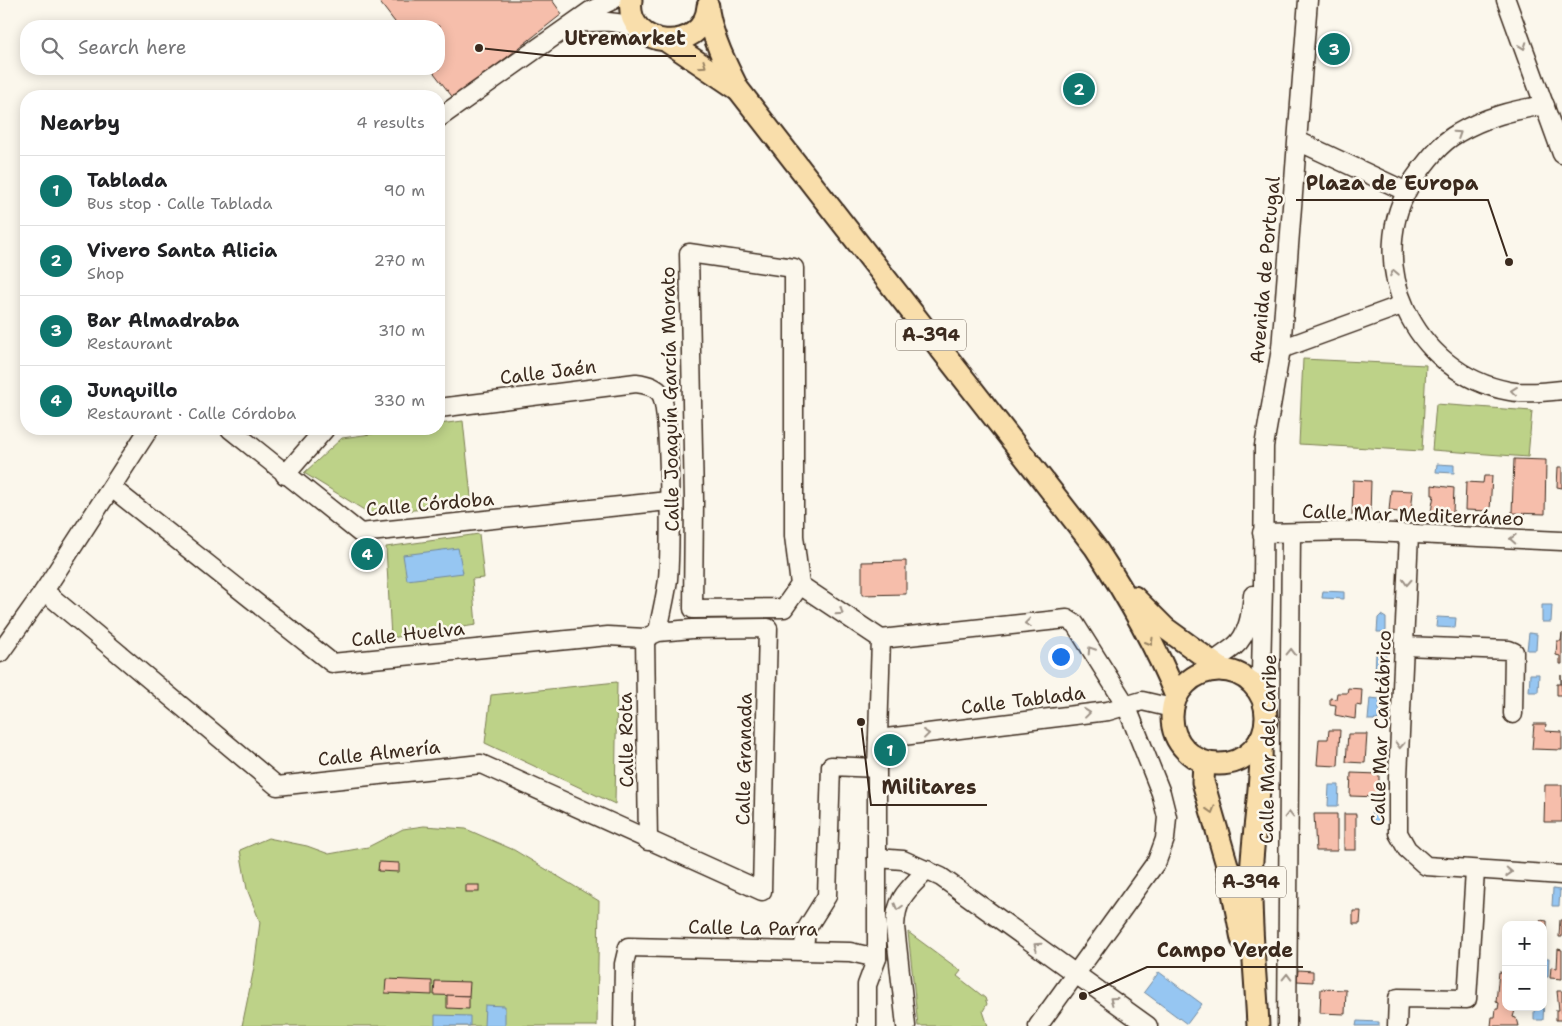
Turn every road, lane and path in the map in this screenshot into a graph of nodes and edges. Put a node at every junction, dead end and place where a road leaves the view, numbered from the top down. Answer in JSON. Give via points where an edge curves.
{"nodes":[{"id":1,"x":613,"y":0,"type":"edge"},
{"id":2,"x":631,"y":0,"type":"edge"},
{"id":3,"x":1308,"y":0,"type":"edge"},
{"id":4,"x":1506,"y":0,"type":"edge"},
{"id":5,"x":708,"y":5,"type":"edge"},
{"id":6,"x":575,"y":23,"type":"junction"},
{"id":7,"x":640,"y":29,"type":"junction"},
{"id":8,"x":668,"y":42,"type":"junction"},
{"id":9,"x":738,"y":89,"type":"junction"},
{"id":10,"x":1545,"y":105,"type":"junction"},
{"id":11,"x":445,"y":114,"type":"edge"},
{"id":12,"x":1298,"y":141,"type":"junction"},
{"id":13,"x":1562,"y":154,"type":"edge"},
{"id":14,"x":1406,"y":191,"type":"junction"},
{"id":15,"x":1402,"y":305,"type":"junction"},
{"id":16,"x":1280,"y":349,"type":"junction"},
{"id":17,"x":1562,"y":390,"type":"edge"},
{"id":18,"x":660,"y":393,"type":"joint"},
{"id":19,"x":445,"y":407,"type":"edge"},
{"id":20,"x":145,"y":435,"type":"edge"},
{"id":21,"x":237,"y":435,"type":"edge"},
{"id":22,"x":320,"y":435,"type":"edge"},
{"id":23,"x":285,"y":474,"type":"junction"},
{"id":24,"x":112,"y":488,"type":"junction"},
{"id":25,"x":668,"y":501,"type":"junction"},
{"id":26,"x":1291,"y":533,"type":"junction"},
{"id":27,"x":1410,"y":534,"type":"junction"},
{"id":28,"x":1262,"y":538,"type":"junction"},
{"id":29,"x":1562,"y":541,"type":"edge"},
{"id":30,"x":1119,"y":584,"type":"junction"},
{"id":31,"x":800,"y":585,"type":"junction"},
{"id":32,"x":44,"y":590,"type":"junction"},
{"id":33,"x":768,"y":628,"type":"joint"},
{"id":34,"x":652,"y":635,"type":"junction"},
{"id":35,"x":881,"y":639,"type":"junction"},
{"id":36,"x":1404,"y":646,"type":"junction"},
{"id":37,"x":0,"y":653,"type":"edge"},
{"id":38,"x":1214,"y":668,"type":"junction"},
{"id":39,"x":1258,"y":692,"type":"junction"},
{"id":40,"x":1174,"y":702,"type":"junction"},
{"id":41,"x":1126,"y":705,"type":"junction"},
{"id":42,"x":1513,"y":714,"type":"dead end"},
{"id":43,"x":1261,"y":738,"type":"junction"},
{"id":44,"x":878,"y":739,"type":"junction"},
{"id":45,"x":1204,"y":762,"type":"junction"},
{"id":46,"x":876,"y":768,"type":"junction"},
{"id":47,"x":648,"y":841,"type":"junction"},
{"id":48,"x":877,"y":858,"type":"junction"},
{"id":49,"x":927,"y":870,"type":"junction"},
{"id":50,"x":1475,"y":871,"type":"junction"},
{"id":51,"x":1562,"y":874,"type":"edge"},
{"id":52,"x":762,"y":891,"type":"joint"},
{"id":53,"x":804,"y":950,"type":"junction"},
{"id":54,"x":877,"y":958,"type":"junction"},
{"id":55,"x":1077,"y":974,"type":"junction"},
{"id":56,"x":623,"y":1026,"type":"edge"},
{"id":57,"x":867,"y":1026,"type":"edge"},
{"id":58,"x":906,"y":1026,"type":"edge"},
{"id":59,"x":1038,"y":1026,"type":"edge"},
{"id":60,"x":1148,"y":1026,"type":"edge"},
{"id":61,"x":1250,"y":1026,"type":"edge"},
{"id":62,"x":1258,"y":1026,"type":"edge"},
{"id":63,"x":1287,"y":1026,"type":"edge"},
{"id":64,"x":1397,"y":1026,"type":"edge"}],
"edges":[{"from":1,"to":6,"type":"street"},
{"from":2,"to":7,"type":"main road","via":[[633,18]]},
{"from":3,"to":12,"type":"street","name":"Avenida de Portugal"},
{"from":4,"to":10,"type":"street","one_way":true},
{"from":5,"to":8,"type":"main road","number":"A-394","via":[[704,21],[689,37]]},
{"from":5,"to":9,"type":"main road","number":"A-394","via":[[717,46]]},
{"from":6,"to":7,"type":"street","via":[[602,20],[623,22]]},
{"from":6,"to":11,"type":"street"},
{"from":7,"to":8,"type":"main road","number":"A-394","via":[[651,38]]},
{"from":8,"to":9,"type":"main road","number":"A-394","one_way":true},
{"from":9,"to":30,"type":"main road","number":"A-394","via":[[995,417],[1095,547]]},
{"from":10,"to":13,"type":"street"},
{"from":14,"to":10,"type":"street","one_way":true,"via":[[1422,167],[1457,133],[1497,115]]},
{"from":12,"to":14,"type":"street"},
{"from":12,"to":16,"type":"street","name":"Avenida de Portugal"},
{"from":15,"to":14,"type":"street","one_way":true,"via":[[1392,249],[1398,213]]},
{"from":15,"to":16,"type":"street"},
{"from":17,"to":15,"type":"street","one_way":true,"via":[[1509,391],[1460,371],[1436,354]]},
{"from":16,"to":28,"type":"street","name":"Avenida de Portugal","via":[[1264,446]]},
{"from":18,"to":19,"type":"street","name":"Calle Jaén","via":[[649,385],[636,382]]},
{"from":18,"to":25,"type":"street","name":"Calle Rota","via":[[666,408]]},
{"from":20,"to":24,"type":"street"},
{"from":21,"to":23,"type":"street","name":"Calle Córdoba"},
{"from":22,"to":23,"type":"street"},
{"from":23,"to":25,"type":"street","name":"Calle Córdoba","via":[[360,533]]},
{"from":24,"to":32,"type":"street"},
{"from":24,"to":34,"type":"street","name":"Calle Huelva","via":[[332,663],[608,636]]},
{"from":25,"to":34,"type":"street","name":"Calle Rota","via":[[668,579]]},
{"from":26,"to":27,"type":"street","name":"Calle Mar Mediterráneo"},
{"from":26,"to":28,"type":"street","name":"Calle Mar Mediterráneo"},
{"from":63,"to":26,"type":"street","name":"Calle Mar del Caribe","one_way":true},
{"from":29,"to":27,"type":"street","name":"Calle Mar Mediterráneo","one_way":true},
{"from":27,"to":36,"type":"street","name":"Calle Mar Cantábrico","one_way":true},
{"from":28,"to":38,"type":"street","name":"Avenida de Portugal","via":[[1250,617],[1243,636]]},
{"from":28,"to":39,"type":"street","name":"Avenida de Portugal","via":[[1261,673]]},
{"from":30,"to":38,"type":"main road","number":"A-394"},
{"from":30,"to":40,"type":"main road","number":"A-394","one_way":true,"via":[[1162,663]]},
{"from":31,"to":31,"type":"street","name":"Calle Joaquín García Morato","via":[[794,536],[794,268],[689,253],[693,609],[784,608]]},
{"from":31,"to":35,"type":"street","one_way":true},
{"from":32,"to":37,"type":"street"},
{"from":32,"to":47,"type":"street","name":"Calle Almería","via":[[277,786],[481,764]]},
{"from":33,"to":34,"type":"street","name":"Calle Huelva"},
{"from":33,"to":52,"type":"street","name":"Calle Granada"},
{"from":34,"to":47,"type":"street","name":"Calle Rota"},
{"from":41,"to":35,"type":"street","one_way":true,"via":[[1076,624],[1067,619]]},
{"from":35,"to":44,"type":"street"},
{"from":36,"to":42,"type":"street","via":[[1514,652]]},
{"from":36,"to":50,"type":"street","name":"Calle Mar Cantábrico","one_way":true,"via":[[1398,833],[1407,849],[1426,866]]},
{"from":38,"to":39,"type":"main road","number":"A-394","via":[[1241,676]]},
{"from":38,"to":40,"type":"main road","via":[[1190,679]]},
{"from":39,"to":43,"type":"main road","number":"A-394","via":[[1266,714]]},
{"from":40,"to":41,"type":"street","name":"Calle Tablada","via":[[1142,701]]},
{"from":40,"to":45,"type":"main road","number":"A-394","via":[[1172,725],[1178,741],[1189,754]]},
{"from":44,"to":41,"type":"street","name":"Calle Tablada","one_way":true,"via":[[1108,711]]},
{"from":41,"to":55,"type":"street","via":[[1166,806],[1165,838],[1157,861]]},
{"from":43,"to":45,"type":"main road","via":[[1243,758],[1230,763]]},
{"from":43,"to":62,"type":"main road","number":"A-394","via":[[1251,880]]},
{"from":44,"to":46,"type":"street"},
{"from":45,"to":61,"type":"main road","number":"A-394","one_way":true,"via":[[1203,782],[1230,872],[1247,967]]},
{"from":46,"to":48,"type":"street"},
{"from":46,"to":53,"type":"street","via":[[831,766],[827,896],[807,928]]},
{"from":47,"to":52,"type":"street","name":"Calle Almería"},
{"from":48,"to":49,"type":"street","via":[[903,860]]},
{"from":48,"to":54,"type":"street"},
{"from":55,"to":49,"type":"street","one_way":true},
{"from":49,"to":58,"type":"street","one_way":true,"via":[[901,897],[895,911]]},
{"from":50,"to":51,"type":"street","name":"Calle Mar Cantábrico","one_way":true},
{"from":50,"to":64,"type":"street","via":[[1467,999],[1398,998]]},
{"from":53,"to":54,"type":"street","name":"Calle La Parra","via":[[850,952]]},
{"from":53,"to":56,"type":"street","name":"Calle La Parra","via":[[628,947],[624,964]]},
{"from":54,"to":57,"type":"street","via":[[867,985]]},
{"from":55,"to":59,"type":"street"},
{"from":60,"to":55,"type":"street","one_way":true}]}
